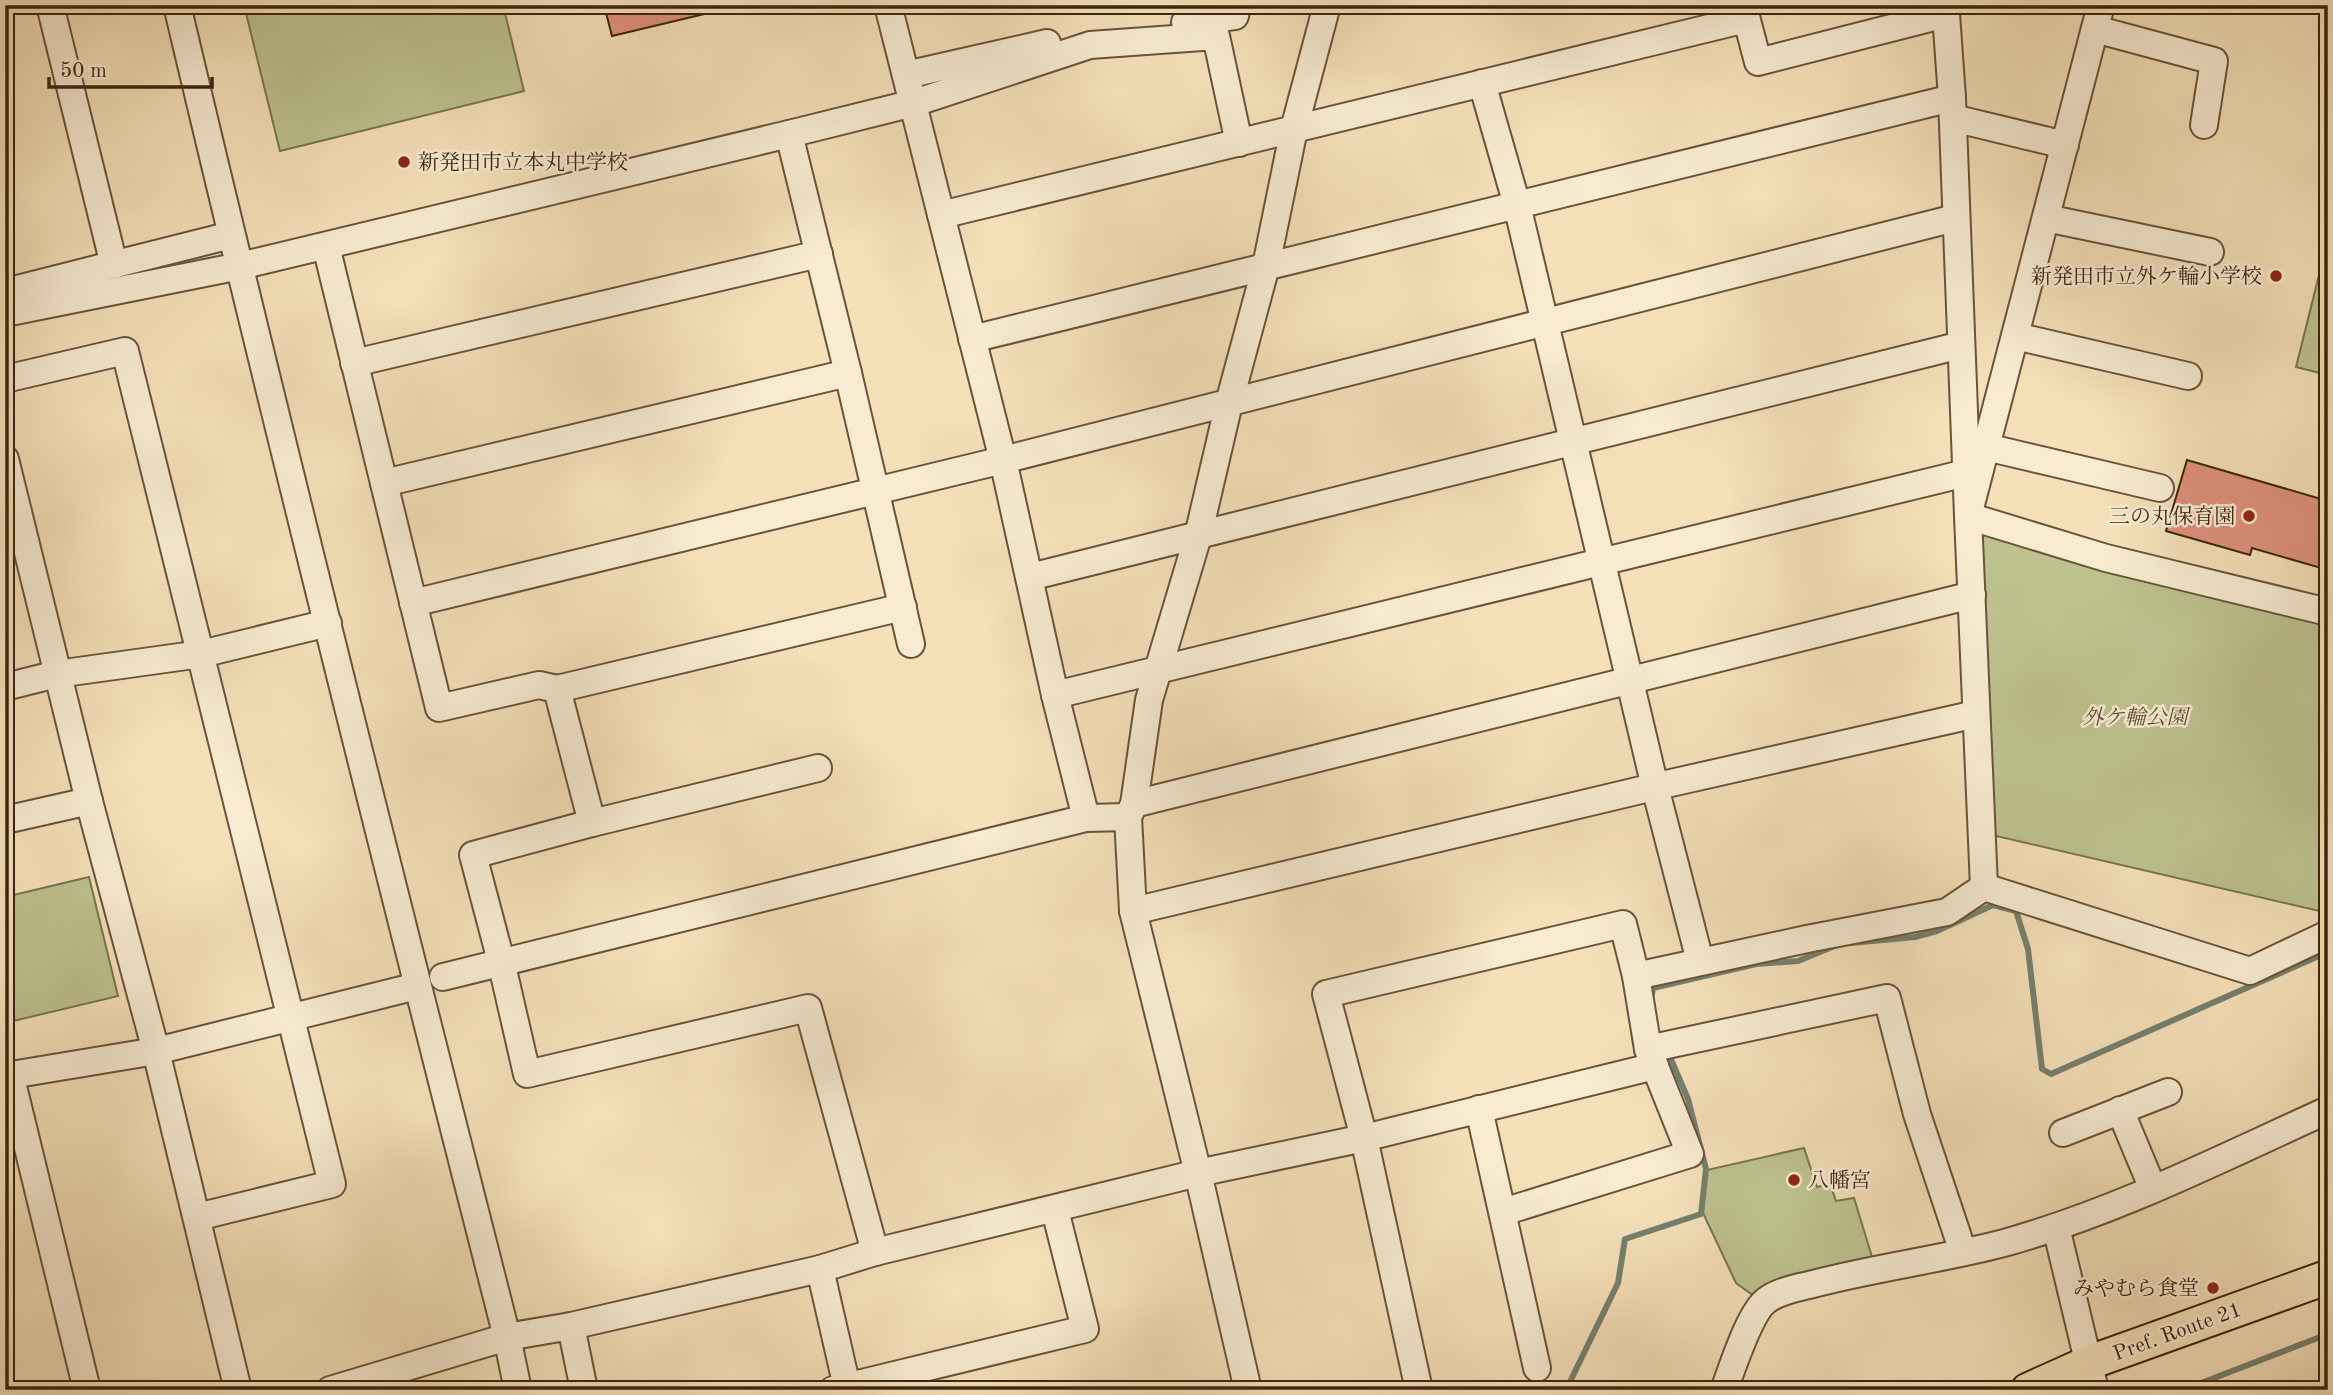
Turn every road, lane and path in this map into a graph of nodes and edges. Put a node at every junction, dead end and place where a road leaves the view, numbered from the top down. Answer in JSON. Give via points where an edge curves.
{"nodes":[{"id":1,"x":50,"y":5,"type":"edge"},
{"id":2,"x":177,"y":5,"type":"edge"},
{"id":3,"x":888,"y":5,"type":"edge"},
{"id":4,"x":1237,"y":5,"type":"edge"},
{"id":5,"x":1327,"y":5,"type":"edge"},
{"id":6,"x":1744,"y":12,"type":"edge"},
{"id":7,"x":2098,"y":17,"type":"edge"},
{"id":8,"x":906,"y":75,"type":"junction"},
{"id":9,"x":1482,"y":83,"type":"junction"},
{"id":10,"x":914,"y":103,"type":"junction"},
{"id":11,"x":1952,"y":108,"type":"junction"},
{"id":12,"x":2204,"y":125,"type":"dead end"},
{"id":13,"x":1294,"y":129,"type":"junction"},
{"id":14,"x":789,"y":134,"type":"junction"},
{"id":15,"x":1239,"y":143,"type":"junction"},
{"id":16,"x":2065,"y":145,"type":"junction"},
{"id":17,"x":1517,"y":205,"type":"junction"},
{"id":18,"x":941,"y":215,"type":"junction"},
{"id":19,"x":1955,"y":218,"type":"junction"},
{"id":20,"x":2046,"y":218,"type":"junction"},
{"id":21,"x":231,"y":234,"type":"junction"},
{"id":22,"x":326,"y":246,"type":"junction"},
{"id":23,"x":2210,"y":252,"type":"dead end"},
{"id":24,"x":819,"y":254,"type":"junction"},
{"id":25,"x":114,"y":265,"type":"junction"},
{"id":26,"x":240,"y":266,"type":"junction"},
{"id":27,"x":1266,"y":267,"type":"junction"},
{"id":28,"x":5,"y":292,"type":"edge"},
{"id":29,"x":5,"y":313,"type":"edge"},
{"id":30,"x":1545,"y":322,"type":"junction"},
{"id":31,"x":2015,"y":336,"type":"junction"},
{"id":32,"x":972,"y":339,"type":"junction"},
{"id":33,"x":1961,"y":345,"type":"junction"},
{"id":34,"x":354,"y":363,"type":"junction"},
{"id":35,"x":848,"y":373,"type":"junction"},
{"id":36,"x":2188,"y":376,"type":"dead end"},
{"id":37,"x":5,"y":379,"type":"edge"},
{"id":38,"x":1229,"y":402,"type":"junction"},
{"id":39,"x":1573,"y":442,"type":"junction"},
{"id":40,"x":1986,"y":447,"type":"junction"},
{"id":41,"x":5,"y":459,"type":"edge"},
{"id":42,"x":1003,"y":460,"type":"junction"},
{"id":43,"x":1966,"y":473,"type":"junction"},
{"id":44,"x":384,"y":483,"type":"junction"},
{"id":45,"x":2160,"y":488,"type":"dead end"},
{"id":46,"x":876,"y":490,"type":"junction"},
{"id":47,"x":1968,"y":516,"type":"junction"},
{"id":48,"x":1198,"y":536,"type":"junction"},
{"id":49,"x":1602,"y":562,"type":"junction"},
{"id":50,"x":1030,"y":578,"type":"junction"},
{"id":51,"x":1972,"y":595,"type":"junction"},
{"id":52,"x":413,"y":603,"type":"junction"},
{"id":53,"x":903,"y":607,"type":"junction"},
{"id":54,"x":2328,"y":612,"type":"edge"},
{"id":55,"x":328,"y":623,"type":"junction"},
{"id":56,"x":911,"y":644,"type":"dead end"},
{"id":57,"x":201,"y":654,"type":"junction"},
{"id":58,"x":1160,"y":669,"type":"junction"},
{"id":59,"x":57,"y":674,"type":"junction"},
{"id":60,"x":1630,"y":681,"type":"junction"},
{"id":61,"x":5,"y":687,"type":"edge"},
{"id":62,"x":556,"y":689,"type":"junction"},
{"id":63,"x":1055,"y":695,"type":"junction"},
{"id":64,"x":1976,"y":714,"type":"junction"},
{"id":65,"x":818,"y":768,"type":"dead end"},
{"id":66,"x":1654,"y":786,"type":"junction"},
{"id":67,"x":89,"y":801,"type":"junction"},
{"id":68,"x":1131,"y":811,"type":"junction"},
{"id":69,"x":1086,"y":818,"type":"junction"},
{"id":70,"x":5,"y":820,"type":"edge"},
{"id":71,"x":592,"y":823,"type":"junction"},
{"id":72,"x":1984,"y":887,"type":"junction"},
{"id":73,"x":1133,"y":911,"type":"junction"},
{"id":74,"x":2328,"y":934,"type":"edge"},
{"id":75,"x":501,"y":961,"type":"junction"},
{"id":76,"x":1700,"y":961,"type":"junction"},
{"id":77,"x":1636,"y":976,"type":"junction"},
{"id":78,"x":443,"y":977,"type":"dead end"},
{"id":79,"x":417,"y":986,"type":"junction"},
{"id":80,"x":292,"y":1018,"type":"junction"},
{"id":81,"x":156,"y":1051,"type":"junction"},
{"id":82,"x":1652,"y":1058,"type":"junction"},
{"id":83,"x":8,"y":1075,"type":"edge"},
{"id":84,"x":2168,"y":1092,"type":"dead end"},
{"id":85,"x":1479,"y":1109,"type":"junction"},
{"id":86,"x":2120,"y":1110,"type":"junction"},
{"id":87,"x":2328,"y":1110,"type":"edge"},
{"id":88,"x":2063,"y":1133,"type":"dead end"},
{"id":89,"x":1364,"y":1138,"type":"junction"},
{"id":90,"x":1198,"y":1173,"type":"junction"},
{"id":91,"x":2153,"y":1189,"type":"junction"},
{"id":92,"x":1055,"y":1210,"type":"junction"},
{"id":93,"x":1503,"y":1212,"type":"junction"},
{"id":94,"x":197,"y":1217,"type":"junction"},
{"id":95,"x":2056,"y":1227,"type":"junction"},
{"id":96,"x":876,"y":1252,"type":"junction"},
{"id":97,"x":1963,"y":1252,"type":"junction"},
{"id":98,"x":820,"y":1269,"type":"junction"},
{"id":99,"x":2328,"y":1277,"type":"edge"},
{"id":100,"x":570,"y":1326,"type":"junction"},
{"id":101,"x":507,"y":1337,"type":"junction"},
{"id":102,"x":1537,"y":1368,"type":"dead end"},
{"id":103,"x":2091,"y":1377,"type":"edge"},
{"id":104,"x":840,"y":1388,"type":"edge"},
{"id":105,"x":87,"y":1390,"type":"edge"},
{"id":106,"x":238,"y":1390,"type":"edge"},
{"id":107,"x":330,"y":1390,"type":"edge"},
{"id":108,"x":517,"y":1390,"type":"edge"},
{"id":109,"x":584,"y":1390,"type":"edge"},
{"id":110,"x":1248,"y":1390,"type":"edge"},
{"id":111,"x":1419,"y":1390,"type":"edge"},
{"id":112,"x":1724,"y":1390,"type":"edge"},
{"id":113,"x":2028,"y":1390,"type":"edge"}],
"edges":[{"from":1,"to":25,"type":"street"},
{"from":2,"to":21,"type":"street"},
{"from":3,"to":8,"type":"street"},
{"from":4,"to":8,"type":"street","via":[[1235,16],[1094,33]]},
{"from":5,"to":13,"type":"street"},
{"from":6,"to":9,"type":"street"},
{"from":6,"to":11,"type":"street","via":[[1758,62],[1946,14]]},
{"from":7,"to":12,"type":"street","via":[[2214,61]]},
{"from":7,"to":16,"type":"street"},
{"from":8,"to":10,"type":"street"},
{"from":9,"to":13,"type":"street"},
{"from":9,"to":17,"type":"street"},
{"from":10,"to":14,"type":"street"},
{"from":10,"to":15,"type":"street","via":[[1090,45],[1216,36]]},
{"from":10,"to":18,"type":"street"},
{"from":11,"to":16,"type":"street"},
{"from":11,"to":17,"type":"street"},
{"from":11,"to":19,"type":"street"},
{"from":13,"to":15,"type":"street"},
{"from":13,"to":27,"type":"street"},
{"from":14,"to":22,"type":"street"},
{"from":14,"to":24,"type":"street"},
{"from":15,"to":18,"type":"street"},
{"from":16,"to":20,"type":"street"},
{"from":17,"to":27,"type":"street"},
{"from":17,"to":30,"type":"street"},
{"from":18,"to":32,"type":"street"},
{"from":19,"to":30,"type":"street"},
{"from":19,"to":33,"type":"street"},
{"from":20,"to":23,"type":"street"},
{"from":20,"to":31,"type":"street"},
{"from":21,"to":25,"type":"street"},
{"from":21,"to":26,"type":"street"},
{"from":22,"to":26,"type":"street"},
{"from":22,"to":34,"type":"street"},
{"from":24,"to":34,"type":"street"},
{"from":24,"to":35,"type":"street"},
{"from":25,"to":28,"type":"street"},
{"from":26,"to":29,"type":"street"},
{"from":26,"to":55,"type":"street"},
{"from":27,"to":32,"type":"street"},
{"from":27,"to":38,"type":"street"},
{"from":30,"to":38,"type":"street"},
{"from":30,"to":39,"type":"street"},
{"from":31,"to":36,"type":"street"},
{"from":31,"to":40,"type":"street"},
{"from":32,"to":42,"type":"street"},
{"from":33,"to":39,"type":"street"},
{"from":33,"to":43,"type":"street"},
{"from":34,"to":44,"type":"street"},
{"from":35,"to":44,"type":"street"},
{"from":35,"to":46,"type":"street"},
{"from":37,"to":57,"type":"street","via":[[125,351]]},
{"from":38,"to":42,"type":"street"},
{"from":38,"to":48,"type":"street"},
{"from":39,"to":48,"type":"street"},
{"from":39,"to":49,"type":"street"},
{"from":40,"to":45,"type":"street"},
{"from":40,"to":47,"type":"street"},
{"from":41,"to":59,"type":"street"},
{"from":42,"to":46,"type":"street"},
{"from":42,"to":50,"type":"street"},
{"from":43,"to":47,"type":"street"},
{"from":43,"to":49,"type":"street"},
{"from":44,"to":52,"type":"street"},
{"from":46,"to":52,"type":"street"},
{"from":46,"to":53,"type":"street"},
{"from":47,"to":51,"type":"street"},
{"from":47,"to":54,"type":"street","via":[[2106,558]]},
{"from":48,"to":50,"type":"street"},
{"from":48,"to":58,"type":"street"},
{"from":49,"to":58,"type":"street"},
{"from":49,"to":60,"type":"street"},
{"from":50,"to":63,"type":"street"},
{"from":51,"to":60,"type":"street"},
{"from":51,"to":64,"type":"street"},
{"from":52,"to":62,"type":"street","via":[[439,708],[539,685]]},
{"from":53,"to":56,"type":"street"},
{"from":53,"to":62,"type":"street"},
{"from":55,"to":57,"type":"street"},
{"from":55,"to":79,"type":"street"},
{"from":57,"to":59,"type":"street"},
{"from":57,"to":80,"type":"street"},
{"from":58,"to":63,"type":"street"},
{"from":58,"to":68,"type":"street","via":[[1149,700]]},
{"from":59,"to":61,"type":"street"},
{"from":59,"to":67,"type":"street"},
{"from":60,"to":66,"type":"street"},
{"from":60,"to":68,"type":"street"},
{"from":62,"to":71,"type":"street"},
{"from":63,"to":69,"type":"street"},
{"from":64,"to":66,"type":"street"},
{"from":64,"to":72,"type":"street"},
{"from":65,"to":71,"type":"street"},
{"from":66,"to":73,"type":"street"},
{"from":66,"to":76,"type":"street"},
{"from":67,"to":70,"type":"street"},
{"from":67,"to":81,"type":"street"},
{"from":68,"to":69,"type":"street"},
{"from":68,"to":73,"type":"street"},
{"from":69,"to":75,"type":"street"},
{"from":71,"to":75,"type":"street","via":[[473,855]]},
{"from":72,"to":74,"type":"street","via":[[2250,971]]},
{"from":72,"to":76,"type":"street","via":[[1947,912]]},
{"from":73,"to":90,"type":"street"},
{"from":75,"to":78,"type":"street"},
{"from":75,"to":96,"type":"street","via":[[527,1074],[808,1008]]},
{"from":76,"to":77,"type":"street"},
{"from":77,"to":82,"type":"street"},
{"from":77,"to":89,"type":"street","via":[[1622,924],[1326,994]]},
{"from":79,"to":80,"type":"street"},
{"from":79,"to":101,"type":"street"},
{"from":80,"to":81,"type":"street"},
{"from":80,"to":94,"type":"street","via":[[332,1184]]},
{"from":81,"to":83,"type":"street"},
{"from":81,"to":94,"type":"street"},
{"from":82,"to":85,"type":"street"},
{"from":82,"to":93,"type":"street","via":[[1690,1154]]},
{"from":82,"to":97,"type":"street","via":[[1887,998],[1917,1114]]},
{"from":83,"to":105,"type":"street"},
{"from":84,"to":86,"type":"street"},
{"from":85,"to":89,"type":"street"},
{"from":85,"to":93,"type":"street"},
{"from":86,"to":88,"type":"street"},
{"from":86,"to":91,"type":"street"},
{"from":87,"to":91,"type":"street"},
{"from":89,"to":90,"type":"street"},
{"from":89,"to":111,"type":"street"},
{"from":90,"to":92,"type":"street"},
{"from":90,"to":110,"type":"street"},
{"from":91,"to":95,"type":"street"},
{"from":92,"to":96,"type":"street"},
{"from":92,"to":104,"type":"street","via":[[1085,1329]]},
{"from":93,"to":102,"type":"street"},
{"from":94,"to":106,"type":"street"},
{"from":95,"to":97,"type":"street"},
{"from":95,"to":103,"type":"street"},
{"from":96,"to":98,"type":"street"},
{"from":97,"to":112,"type":"street","via":[[1860,1272],[1766,1300],[1750,1324]]},
{"from":98,"to":100,"type":"street"},
{"from":98,"to":104,"type":"street"},
{"from":99,"to":103,"type":"main road","name":"Pref. Route 21"},
{"from":100,"to":101,"type":"street"},
{"from":100,"to":109,"type":"street"},
{"from":101,"to":107,"type":"street"},
{"from":101,"to":108,"type":"street"},
{"from":103,"to":113,"type":"main road","name":"Pref. Route 21"}]}
